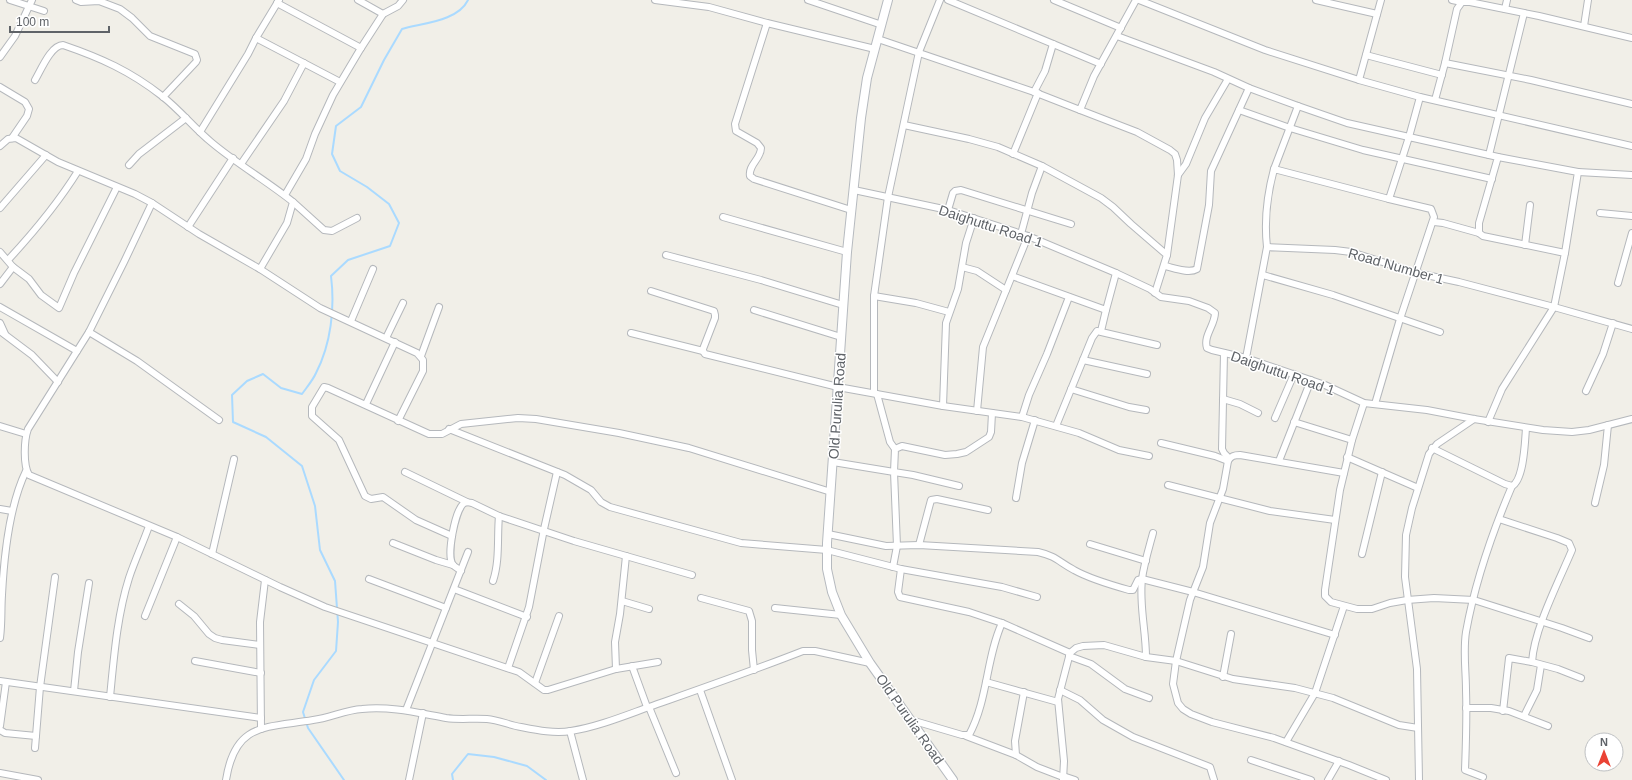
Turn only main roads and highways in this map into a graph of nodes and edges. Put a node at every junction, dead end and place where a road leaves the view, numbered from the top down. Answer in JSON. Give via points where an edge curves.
{"nodes":[{"id":1,"x":888,"y":0,"type":"edge"},
{"id":2,"x":953,"y":780,"type":"edge"}],
"edges":[{"from":1,"to":2,"type":"main road","name":"Old Purulia Road","via":[[867,78],[851,210],[827,568],[832,592],[841,615],[870,662]]}]}
